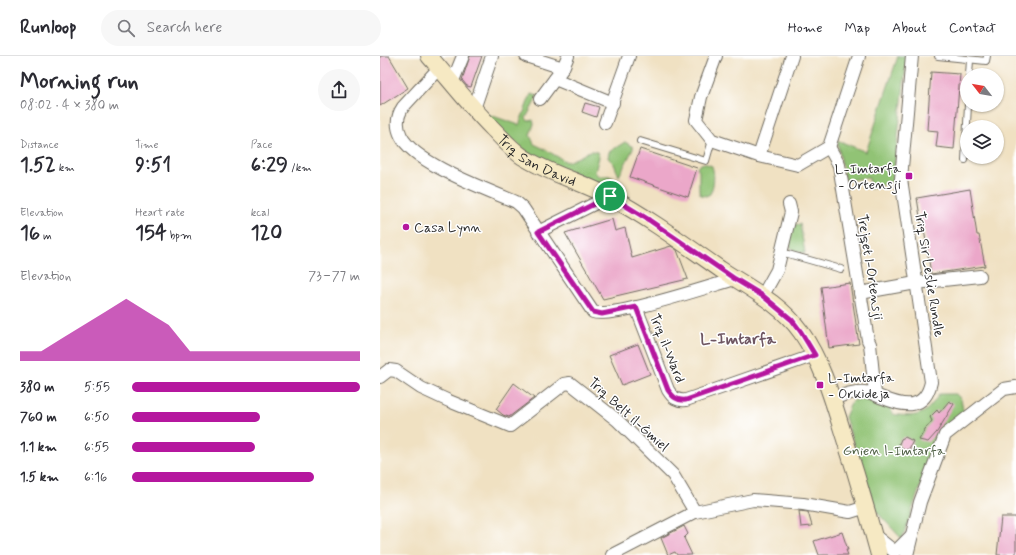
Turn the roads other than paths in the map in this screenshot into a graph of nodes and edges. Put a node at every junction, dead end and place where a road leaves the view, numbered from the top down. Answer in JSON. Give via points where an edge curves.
{"nodes":[{"id":1,"x":463,"y":56,"type":"edge"},
{"id":2,"x":492,"y":56,"type":"edge"},
{"id":3,"x":526,"y":56,"type":"edge"},
{"id":4,"x":568,"y":56,"type":"edge"},
{"id":5,"x":629,"y":56,"type":"edge"},
{"id":6,"x":716,"y":56,"type":"edge"},
{"id":7,"x":792,"y":56,"type":"edge"},
{"id":8,"x":859,"y":56,"type":"edge"},
{"id":9,"x":912,"y":56,"type":"edge"},
{"id":10,"x":938,"y":56,"type":"edge"},
{"id":11,"x":986,"y":59,"type":"edge"},
{"id":12,"x":970,"y":60,"type":"junction"},
{"id":13,"x":434,"y":62,"type":"edge"},
{"id":14,"x":563,"y":68,"type":"junction"},
{"id":15,"x":969,"y":68,"type":"edge"},
{"id":16,"x":555,"y":79,"type":"junction"},
{"id":17,"x":452,"y":83,"type":"junction"},
{"id":18,"x":540,"y":99,"type":"dead end"},
{"id":19,"x":613,"y":103,"type":"junction"},
{"id":20,"x":474,"y":110,"type":"junction"},
{"id":21,"x":605,"y":123,"type":"dead end"},
{"id":22,"x":712,"y":140,"type":"junction"},
{"id":23,"x":640,"y":141,"type":"dead end"},
{"id":24,"x":829,"y":148,"type":"junction"},
{"id":25,"x":759,"y":156,"type":"junction"},
{"id":26,"x":610,"y":196,"type":"junction"},
{"id":27,"x":789,"y":204,"type":"dead end"},
{"id":28,"x":538,"y":232,"type":"junction"},
{"id":29,"x":781,"y":252,"type":"junction"},
{"id":30,"x":840,"y":269,"type":"dead end"},
{"id":31,"x":980,"y":276,"type":"dead end"},
{"id":32,"x":735,"y":279,"type":"junction"},
{"id":33,"x":916,"y":284,"type":"junction"},
{"id":34,"x":860,"y":293,"type":"junction"},
{"id":35,"x":763,"y":296,"type":"junction"},
{"id":36,"x":636,"y":307,"type":"junction"},
{"id":37,"x":815,"y":355,"type":"junction"},
{"id":38,"x":380,"y":377,"type":"edge"},
{"id":39,"x":1016,"y":387,"type":"edge"},
{"id":40,"x":876,"y":394,"type":"junction"},
{"id":41,"x":832,"y":399,"type":"junction"},
{"id":42,"x":866,"y":507,"type":"junction"},
{"id":43,"x":695,"y":512,"type":"junction"},
{"id":44,"x":912,"y":534,"type":"junction"},
{"id":45,"x":874,"y":535,"type":"junction"},
{"id":46,"x":612,"y":555,"type":"edge"},
{"id":47,"x":880,"y":555,"type":"edge"},
{"id":48,"x":907,"y":555,"type":"edge"}],
"edges":[{"from":1,"to":17,"type":"street"},
{"from":2,"to":20,"type":"street"},
{"from":3,"to":14,"type":"street"},
{"from":4,"to":14,"type":"street"},
{"from":5,"to":19,"type":"street"},
{"from":6,"to":22,"type":"street","via":[[701,97],[696,120]]},
{"from":7,"to":25,"type":"street"},
{"from":8,"to":24,"type":"street"},
{"from":9,"to":33,"type":"street","name":"Triq Sir Leslie Rundle","via":[[900,179]]},
{"from":10,"to":12,"type":"lane"},
{"from":11,"to":12,"type":"lane"},
{"from":12,"to":15,"type":"lane"},
{"from":13,"to":17,"type":"street","name":"Triq San David"},
{"from":13,"to":28,"type":"street","via":[[399,113],[401,137],[414,151],[441,170],[516,202]]},
{"from":14,"to":16,"type":"street"},
{"from":16,"to":18,"type":"street"},
{"from":16,"to":19,"type":"street"},
{"from":17,"to":20,"type":"street","name":"Triq San David"},
{"from":19,"to":21,"type":"street"},
{"from":20,"to":26,"type":"street","name":"Triq San David","via":[[523,157]]},
{"from":22,"to":23,"type":"lane","via":[[706,161]]},
{"from":22,"to":25,"type":"street"},
{"from":24,"to":25,"type":"street","via":[[798,165]]},
{"from":24,"to":34,"type":"street","name":"Trejqet l-Ortensji","via":[[839,165]]},
{"from":26,"to":28,"type":"street"},
{"from":26,"to":32,"type":"street","name":"Triq San David"},
{"from":27,"to":29,"type":"street","via":[[791,212]]},
{"from":28,"to":36,"type":"street","via":[[593,312],[602,314]]},
{"from":29,"to":30,"type":"lane"},
{"from":29,"to":35,"type":"street","via":[[777,270]]},
{"from":31,"to":33,"type":"street"},
{"from":32,"to":35,"type":"street","name":"Triq San David"},
{"from":32,"to":36,"type":"street"},
{"from":33,"to":34,"type":"street"},
{"from":33,"to":40,"type":"street","name":"Triq Sir Leslie Rundle","via":[[930,389],[922,401],[915,404],[899,403]]},
{"from":34,"to":40,"type":"street","name":"Trejqet l-Ortensji"},
{"from":35,"to":37,"type":"street","name":"Triq San David","via":[[792,320]]},
{"from":36,"to":37,"type":"street","name":"Triq il-Ward","via":[[668,390],[681,401]]},
{"from":37,"to":41,"type":"street","name":"Triq San David"},
{"from":38,"to":43,"type":"street","name":"Triq Belt il-Ġmiel","via":[[389,370],[396,371],[421,388],[510,426],[564,384],[570,383],[617,420],[673,475]]},
{"from":39,"to":44,"type":"street","via":[[1004,389],[945,435],[920,502]]},
{"from":40,"to":41,"type":"street","name":"Triq Sir Leslie Rundle","via":[[846,394]]},
{"from":41,"to":42,"type":"street","name":"Triq San David"},
{"from":42,"to":43,"type":"street","via":[[850,512],[803,504],[753,500]]},
{"from":42,"to":45,"type":"street","name":"Triq San David"},
{"from":43,"to":46,"type":"street"},
{"from":44,"to":45,"type":"street","via":[[894,552]]},
{"from":44,"to":48,"type":"street"},
{"from":45,"to":47,"type":"street","name":"Triq San David"}]}
